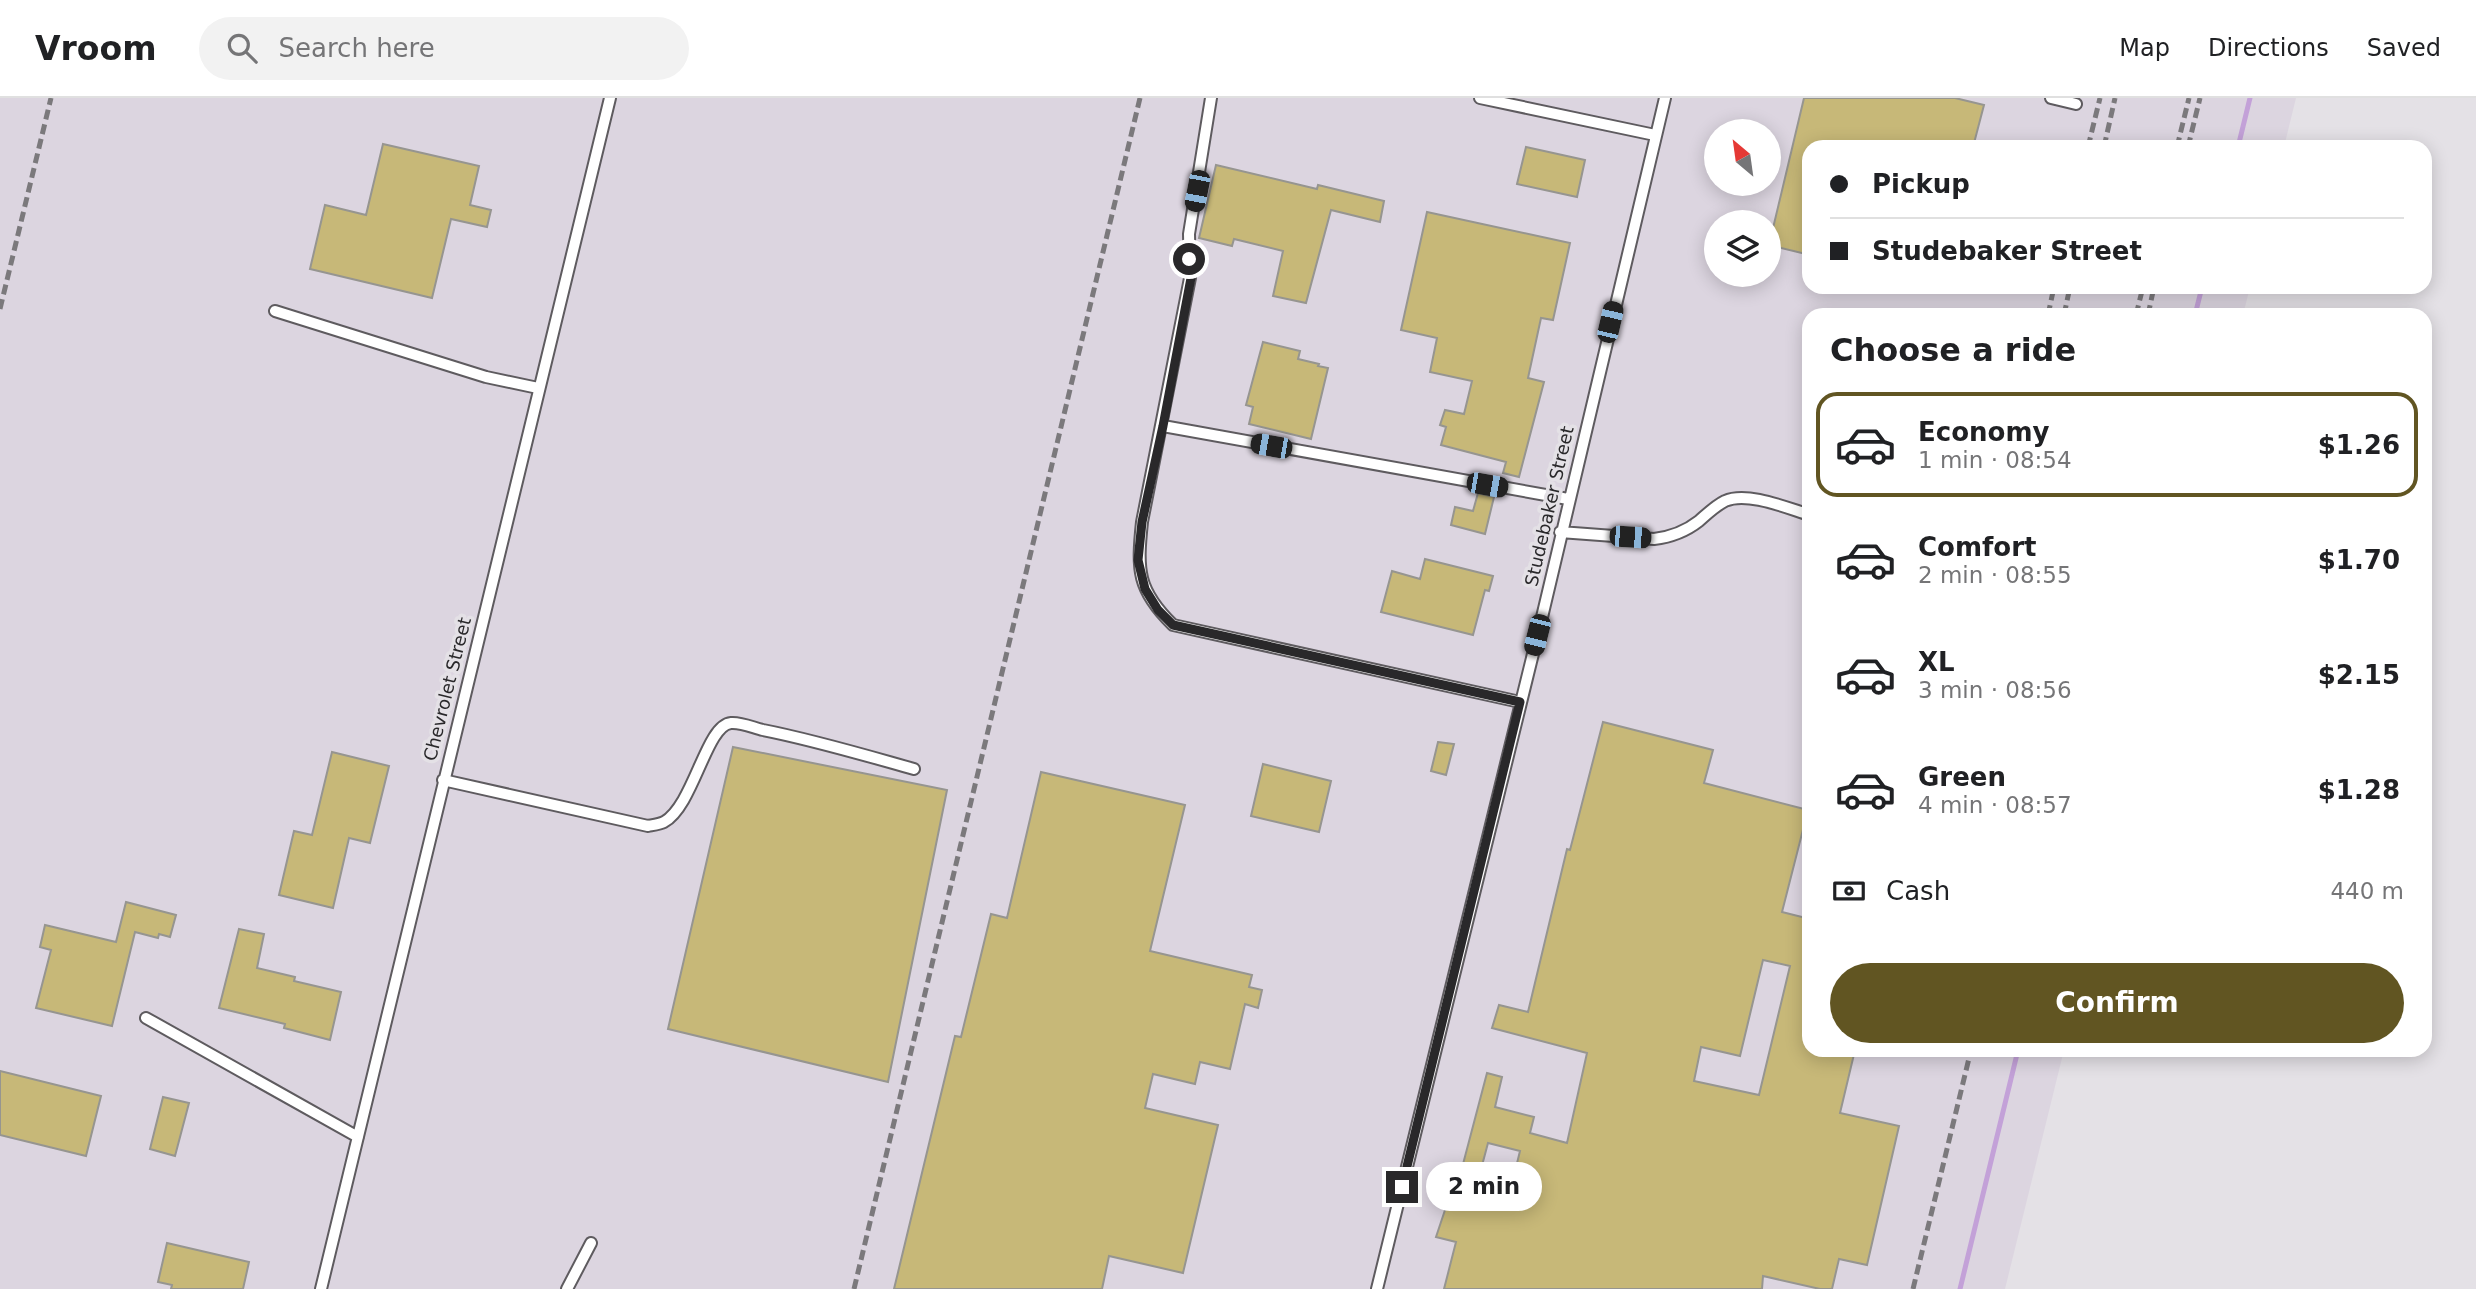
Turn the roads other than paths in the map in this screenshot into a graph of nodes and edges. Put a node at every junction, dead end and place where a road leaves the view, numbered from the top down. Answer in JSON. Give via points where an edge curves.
{"nodes":[{"id":1,"x":610,"y":98,"type":"edge"},
{"id":2,"x":1211,"y":98,"type":"edge"},
{"id":3,"x":1480,"y":98,"type":"edge"},
{"id":4,"x":1665,"y":98,"type":"edge"},
{"id":5,"x":2051,"y":98,"type":"edge"},
{"id":6,"x":2076,"y":104,"type":"dead end"},
{"id":7,"x":1655,"y":135,"type":"junction"},
{"id":8,"x":275,"y":311,"type":"dead end"},
{"id":9,"x":538,"y":388,"type":"junction"},
{"id":10,"x":1163,"y":426,"type":"junction"},
{"id":11,"x":1568,"y":499,"type":"junction"},
{"id":12,"x":1802,"y":513,"type":"edge"},
{"id":13,"x":1560,"y":532,"type":"junction"},
{"id":14,"x":1520,"y":702,"type":"junction"},
{"id":15,"x":914,"y":769,"type":"dead end"},
{"id":16,"x":443,"y":780,"type":"junction"},
{"id":17,"x":146,"y":1018,"type":"dead end"},
{"id":18,"x":358,"y":1137,"type":"junction"},
{"id":19,"x":591,"y":1243,"type":"dead end"},
{"id":20,"x":321,"y":1289,"type":"edge"},
{"id":21,"x":567,"y":1289,"type":"edge"},
{"id":22,"x":1377,"y":1289,"type":"edge"}],
"edges":[{"from":1,"to":9,"type":"lane","name":"Chevrolet Street"},
{"from":2,"to":10,"type":"lane","via":[[1189,234],[1191,278]]},
{"from":3,"to":7,"type":"lane"},
{"from":4,"to":7,"type":"lane","name":"Studebaker Street"},
{"from":5,"to":6,"type":"lane"},
{"from":7,"to":11,"type":"lane","name":"Studebaker Street"},
{"from":8,"to":9,"type":"lane","via":[[486,377]]},
{"from":9,"to":16,"type":"lane","name":"Chevrolet Street"},
{"from":10,"to":11,"type":"lane"},
{"from":10,"to":14,"type":"lane","via":[[1138,560],[1145,589],[1173,625]]},
{"from":11,"to":13,"type":"lane","name":"Studebaker Street"},
{"from":12,"to":13,"type":"lane","via":[[1737,499],[1726,500],[1685,531],[1668,537]]},
{"from":13,"to":14,"type":"lane","name":"Studebaker Street"},
{"from":14,"to":22,"type":"lane","name":"Studebaker Street"},
{"from":15,"to":16,"type":"lane","via":[[731,723],[712,738],[694,783],[663,823],[648,825]]},
{"from":16,"to":18,"type":"lane","name":"Chevrolet Street"},
{"from":17,"to":18,"type":"lane"},
{"from":18,"to":20,"type":"lane","name":"Chevrolet Street"},
{"from":19,"to":21,"type":"lane"}]}
